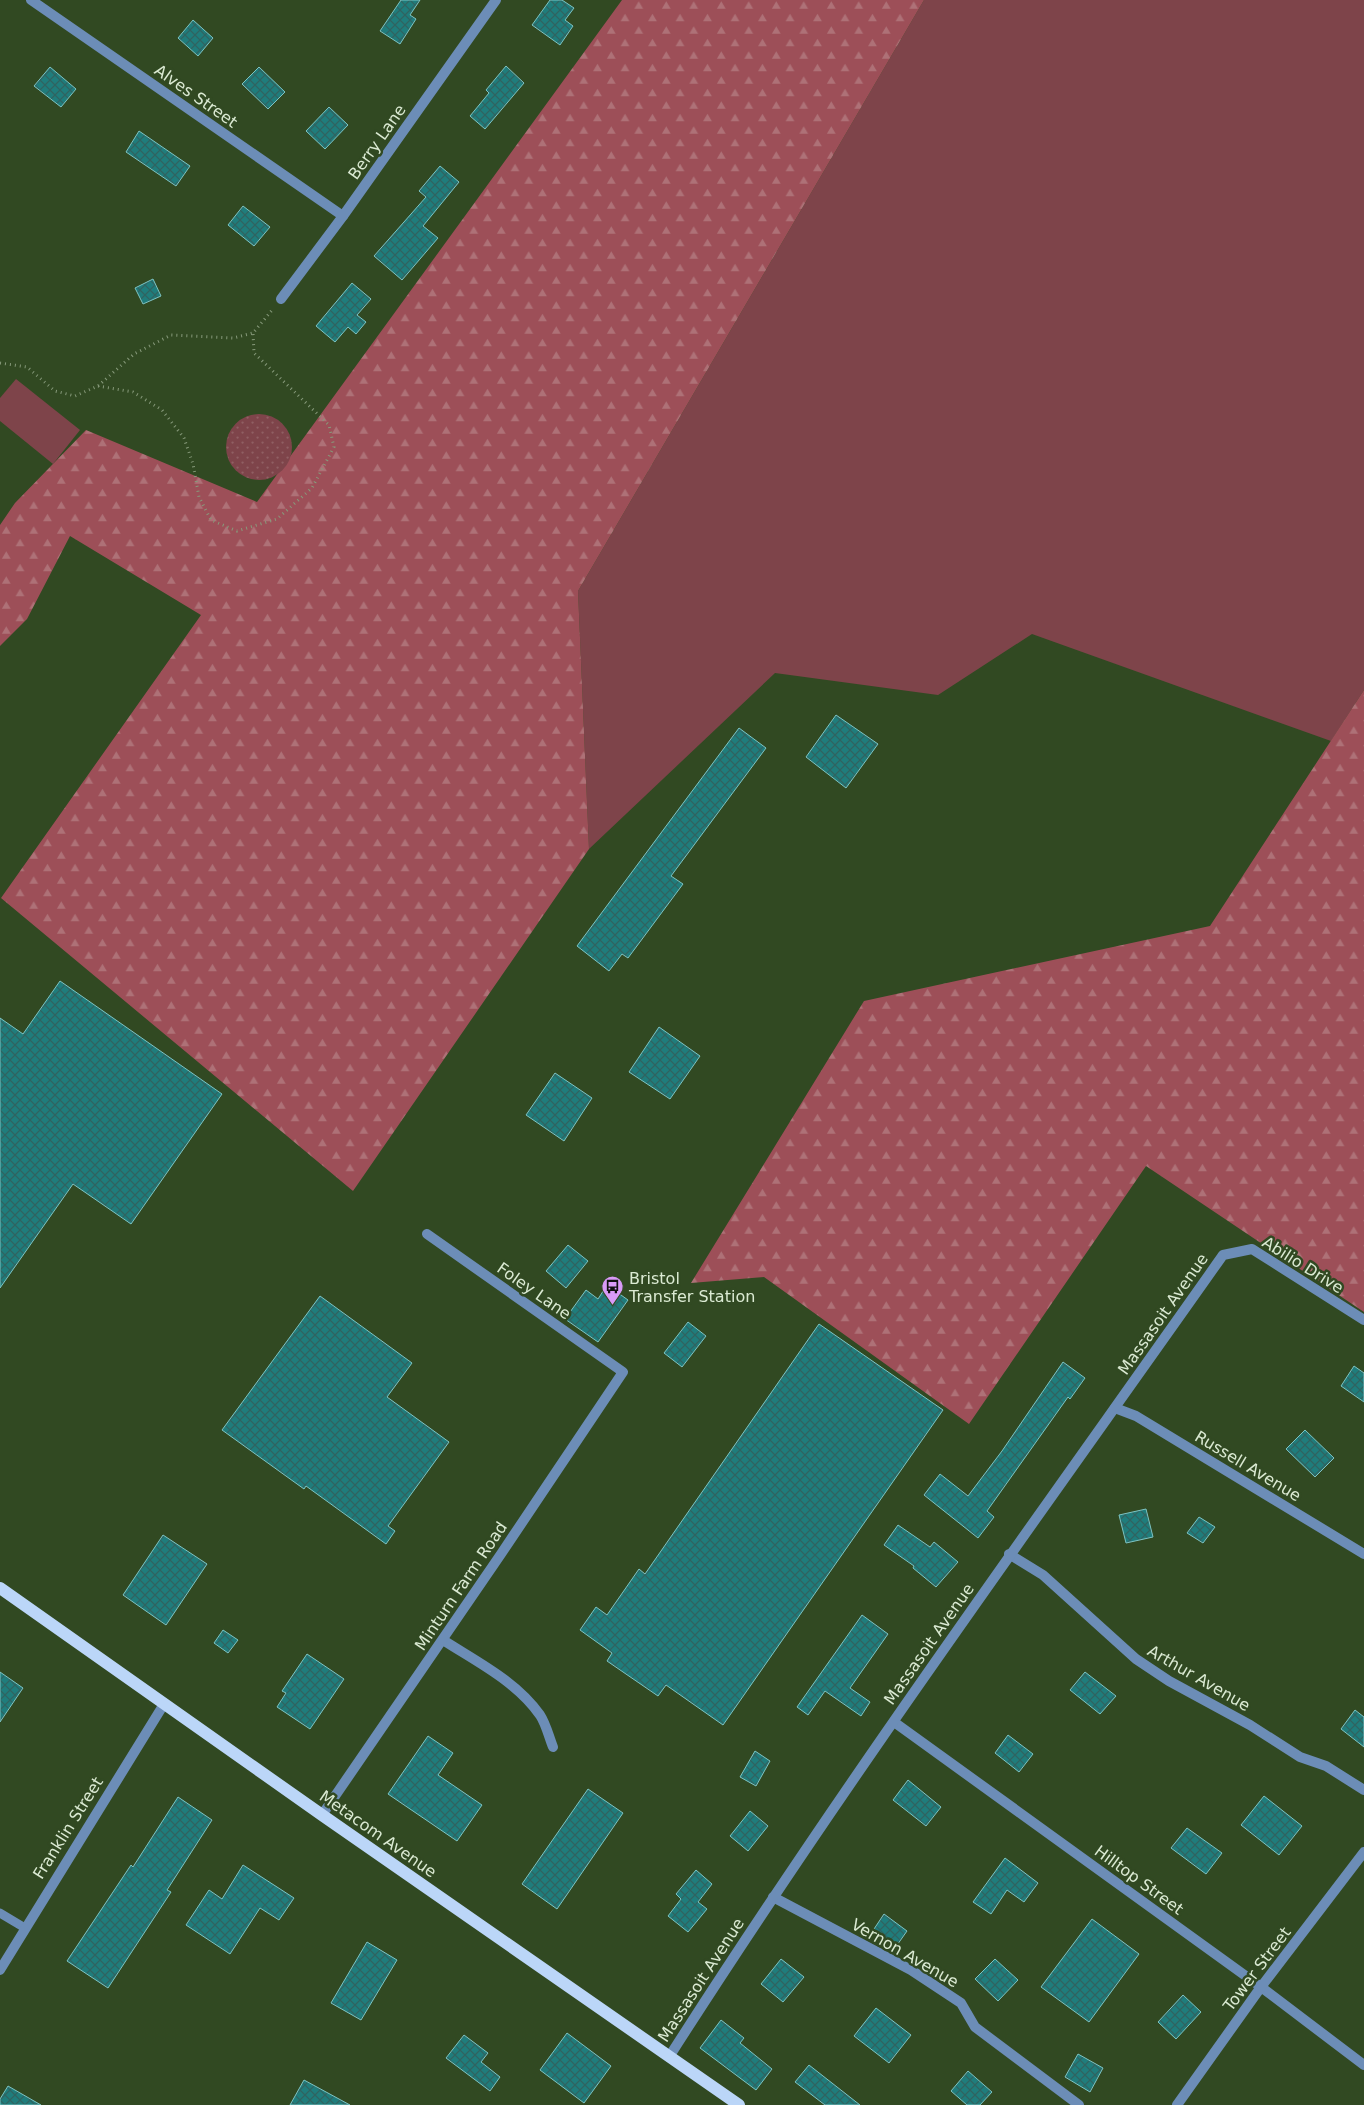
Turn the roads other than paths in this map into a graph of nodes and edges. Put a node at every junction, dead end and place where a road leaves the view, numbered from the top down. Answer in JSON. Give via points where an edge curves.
{"nodes":[{"id":1,"x":31,"y":0,"type":"edge"},
{"id":2,"x":496,"y":0,"type":"edge"},
{"id":3,"x":343,"y":216,"type":"junction"},
{"id":4,"x":281,"y":299,"type":"road end"},
{"id":5,"x":428,"y":1234,"type":"dead end"},
{"id":6,"x":1223,"y":1255,"type":"joint"},
{"id":7,"x":1364,"y":1320,"type":"edge"},
{"id":8,"x":623,"y":1372,"type":"joint"},
{"id":9,"x":1115,"y":1408,"type":"junction"},
{"id":10,"x":1009,"y":1554,"type":"junction"},
{"id":11,"x":1364,"y":1554,"type":"edge"},
{"id":12,"x":0,"y":1588,"type":"edge"},
{"id":13,"x":443,"y":1640,"type":"junction"},
{"id":14,"x":164,"y":1704,"type":"junction"},
{"id":15,"x":894,"y":1722,"type":"junction"},
{"id":16,"x":553,"y":1747,"type":"dead end"},
{"id":17,"x":1364,"y":1790,"type":"edge"},
{"id":18,"x":322,"y":1815,"type":"junction"},
{"id":19,"x":1364,"y":1852,"type":"edge"},
{"id":20,"x":773,"y":1897,"type":"junction"},
{"id":21,"x":0,"y":1913,"type":"edge"},
{"id":22,"x":25,"y":1928,"type":"junction"},
{"id":23,"x":0,"y":1970,"type":"edge"},
{"id":24,"x":1261,"y":1987,"type":"junction"},
{"id":25,"x":669,"y":2057,"type":"junction"},
{"id":26,"x":1364,"y":2065,"type":"edge"},
{"id":27,"x":739,"y":2105,"type":"edge"},
{"id":28,"x":1079,"y":2105,"type":"edge"},
{"id":29,"x":1177,"y":2105,"type":"edge"}],
"edges":[{"from":1,"to":3,"type":"street","name":"Alves Street"},
{"from":2,"to":3,"type":"street","name":"Berry Lane"},
{"from":3,"to":4,"type":"street","name":"Berry Lane"},
{"from":5,"to":8,"type":"street","name":"Foley Lane"},
{"from":6,"to":7,"type":"street","name":"Abilio Drive","via":[[1252,1249]]},
{"from":6,"to":9,"type":"street","name":"Massasoit Avenue"},
{"from":8,"to":13,"type":"street","name":"Minturn Farm Road"},
{"from":9,"to":10,"type":"street","name":"Massasoit Avenue"},
{"from":9,"to":11,"type":"street","name":"Russell Avenue","via":[[1136,1416]]},
{"from":10,"to":15,"type":"street","name":"Massasoit Avenue"},
{"from":10,"to":17,"type":"street","name":"Arthur Avenue","via":[[1043,1575],[1150,1669]]},
{"from":12,"to":14,"type":"main road","name":"Metacom Avenue"},
{"from":13,"to":16,"type":"street","via":[[515,1687],[541,1716]]},
{"from":13,"to":18,"type":"street","name":"Minturn Farm Road"},
{"from":14,"to":18,"type":"main road","name":"Metacom Avenue"},
{"from":14,"to":22,"type":"street","name":"Franklin Street"},
{"from":15,"to":20,"type":"street","name":"Massasoit Avenue"},
{"from":15,"to":24,"type":"street","name":"Hilltop Street"},
{"from":18,"to":25,"type":"main road","name":"Metacom Avenue"},
{"from":19,"to":24,"type":"street","name":"Tower Street"},
{"from":20,"to":25,"type":"street","name":"Massasoit Avenue"},
{"from":20,"to":28,"type":"street","name":"Vernon Avenue","via":[[911,1970],[961,2003],[976,2027]]},
{"from":21,"to":22,"type":"lane"},
{"from":22,"to":23,"type":"street","name":"Franklin Street"},
{"from":24,"to":26,"type":"street","name":"Hilltop Street"},
{"from":24,"to":29,"type":"street","name":"Tower Street"},
{"from":25,"to":27,"type":"main road","name":"Metacom Avenue"}]}
